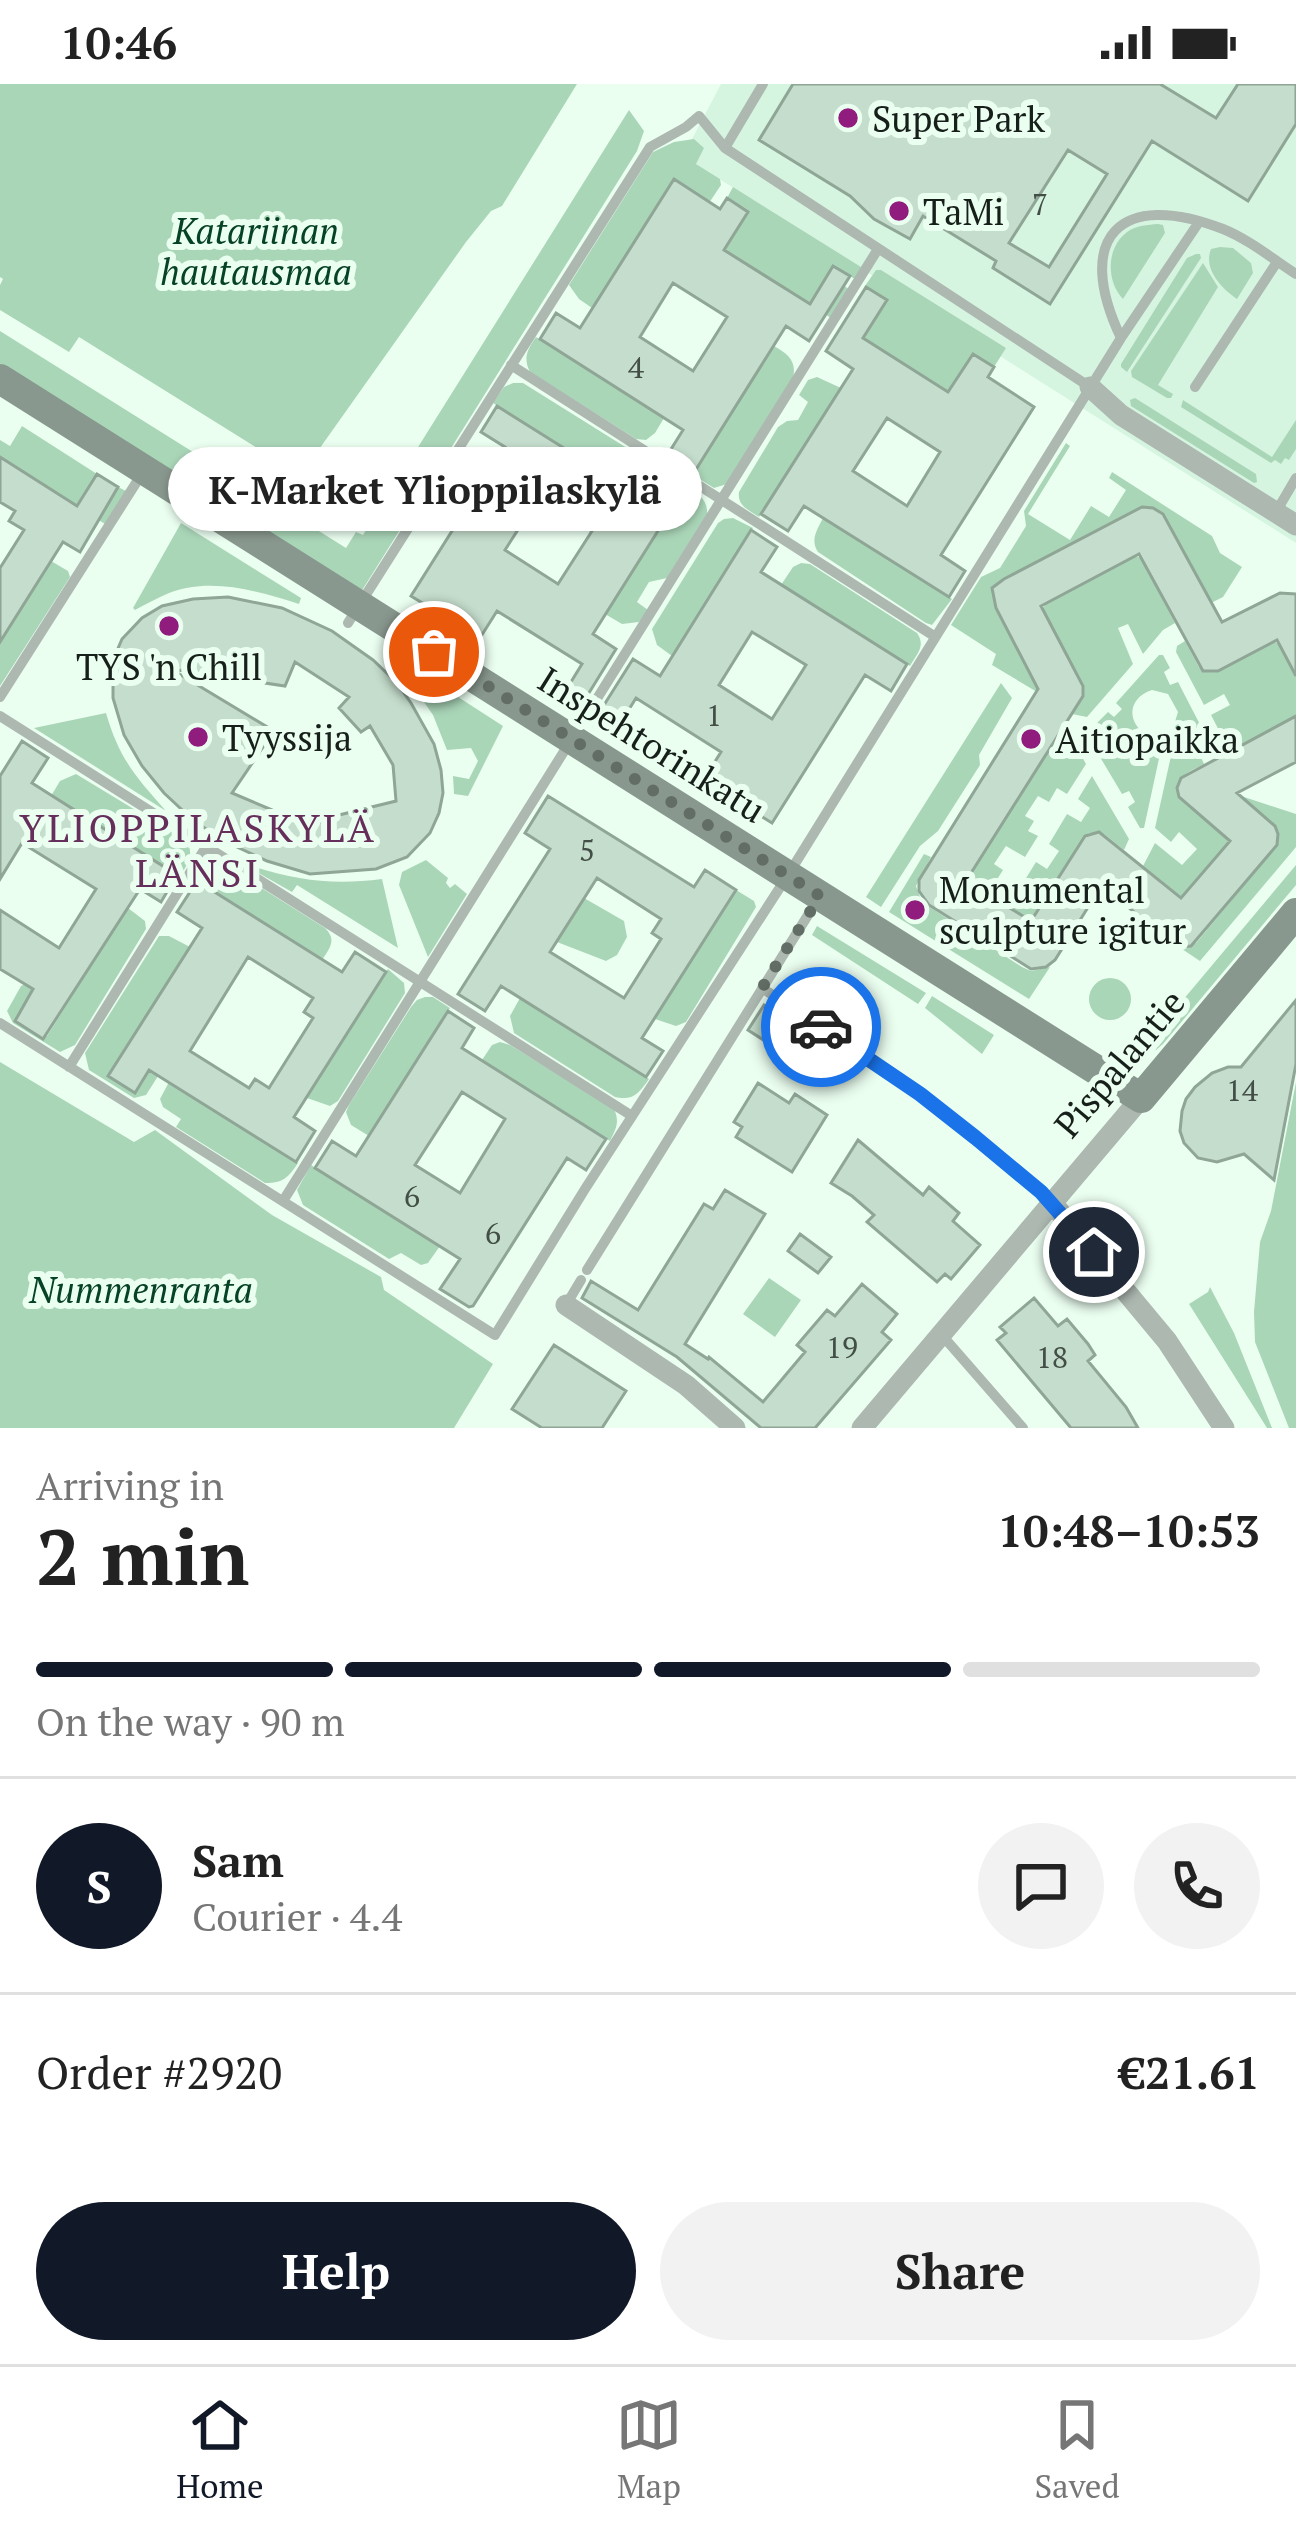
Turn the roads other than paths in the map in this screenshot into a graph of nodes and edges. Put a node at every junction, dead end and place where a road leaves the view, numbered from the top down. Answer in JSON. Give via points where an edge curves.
{"nodes":[{"id":1,"x":763,"y":84,"type":"edge"},
{"id":2,"x":725,"y":148,"type":"junction"},
{"id":3,"x":1199,"y":222,"type":"junction"},
{"id":4,"x":878,"y":249,"type":"junction"},
{"id":5,"x":1277,"y":262,"type":"junction"},
{"id":6,"x":1296,"y":274,"type":"edge"},
{"id":7,"x":1120,"y":338,"type":"junction"},
{"id":8,"x":511,"y":365,"type":"junction"},
{"id":9,"x":0,"y":379,"type":"edge"},
{"id":10,"x":1090,"y":387,"type":"junction"},
{"id":11,"x":1195,"y":387,"type":"dead end"},
{"id":12,"x":145,"y":470,"type":"junction"},
{"id":13,"x":1296,"y":478,"type":"edge"},
{"id":14,"x":721,"y":500,"type":"junction"},
{"id":15,"x":1276,"y":512,"type":"junction"},
{"id":16,"x":1296,"y":525,"type":"edge"},
{"id":17,"x":354,"y":614,"type":"junction"},
{"id":18,"x":934,"y":636,"type":"junction"},
{"id":19,"x":0,"y":697,"type":"edge"},
{"id":20,"x":0,"y":716,"type":"edge"},
{"id":21,"x":572,"y":739,"type":"junction"},
{"id":22,"x":206,"y":847,"type":"junction"},
{"id":23,"x":788,"y":875,"type":"junction"},
{"id":24,"x":820,"y":896,"type":"junction"},
{"id":25,"x":1296,"y":913,"type":"edge"},
{"id":26,"x":420,"y":982,"type":"junction"},
{"id":27,"x":762,"y":988,"type":"junction"},
{"id":28,"x":0,"y":1023,"type":"edge"},
{"id":29,"x":69,"y":1066,"type":"junction"},
{"id":30,"x":1141,"y":1098,"type":"junction"},
{"id":31,"x":632,"y":1116,"type":"junction"},
{"id":32,"x":283,"y":1201,"type":"junction"},
{"id":33,"x":1053,"y":1204,"type":"junction"},
{"id":34,"x":566,"y":1304,"type":"joint"},
{"id":35,"x":941,"y":1334,"type":"junction"},
{"id":36,"x":736,"y":1428,"type":"edge"},
{"id":37,"x":862,"y":1428,"type":"edge"},
{"id":38,"x":1023,"y":1428,"type":"edge"},
{"id":39,"x":1224,"y":1428,"type":"edge"}],
"edges":[{"from":1,"to":2,"type":"lane"},
{"from":2,"to":4,"type":"lane"},
{"from":2,"to":8,"type":"lane","via":[[699,116],[650,147]]},
{"from":3,"to":5,"type":"lane"},
{"from":3,"to":7,"type":"lane"},
{"from":3,"to":7,"type":"lane","via":[[1148,214],[1116,229],[1101,280]]},
{"from":4,"to":10,"type":"lane"},
{"from":4,"to":14,"type":"lane"},
{"from":5,"to":6,"type":"lane"},
{"from":5,"to":11,"type":"lane"},
{"from":7,"to":10,"type":"lane"},
{"from":8,"to":14,"type":"lane"},
{"from":8,"to":17,"type":"lane"},
{"from":9,"to":12,"type":"street","name":"Inspehtorinkatu"},
{"from":10,"to":15,"type":"street","via":[[1121,416]]},
{"from":10,"to":18,"type":"lane"},
{"from":12,"to":17,"type":"street","name":"Inspehtorinkatu"},
{"from":12,"to":19,"type":"lane"},
{"from":13,"to":15,"type":"lane"},
{"from":14,"to":18,"type":"lane"},
{"from":14,"to":21,"type":"lane"},
{"from":15,"to":16,"type":"street"},
{"from":17,"to":21,"type":"street","name":"Inspehtorinkatu"},
{"from":18,"to":23,"type":"lane"},
{"from":20,"to":22,"type":"lane"},
{"from":21,"to":23,"type":"street","name":"Inspehtorinkatu"},
{"from":21,"to":26,"type":"lane"},
{"from":22,"to":26,"type":"lane"},
{"from":22,"to":29,"type":"lane"},
{"from":23,"to":24,"type":"street","name":"Inspehtorinkatu"},
{"from":23,"to":31,"type":"lane"},
{"from":24,"to":27,"type":"lane"},
{"from":24,"to":30,"type":"street","name":"Inspehtorinkatu"},
{"from":25,"to":30,"type":"street","name":"Pispalantie"},
{"from":26,"to":31,"type":"lane"},
{"from":26,"to":32,"type":"lane"},
{"from":27,"to":33,"type":"lane","via":[[920,1094]]},
{"from":27,"to":34,"type":"lane"},
{"from":28,"to":29,"type":"lane"},
{"from":29,"to":32,"type":"lane"},
{"from":30,"to":33,"type":"street","name":"Pispalantie"},
{"from":31,"to":32,"type":"lane","via":[[495,1335]]},
{"from":33,"to":35,"type":"street","name":"Pispalantie"},
{"from":33,"to":39,"type":"street","via":[[1157,1328]]},
{"from":34,"to":36,"type":"street","via":[[686,1384]]},
{"from":35,"to":37,"type":"street","name":"Pispalantie"},
{"from":35,"to":38,"type":"lane"}]}
